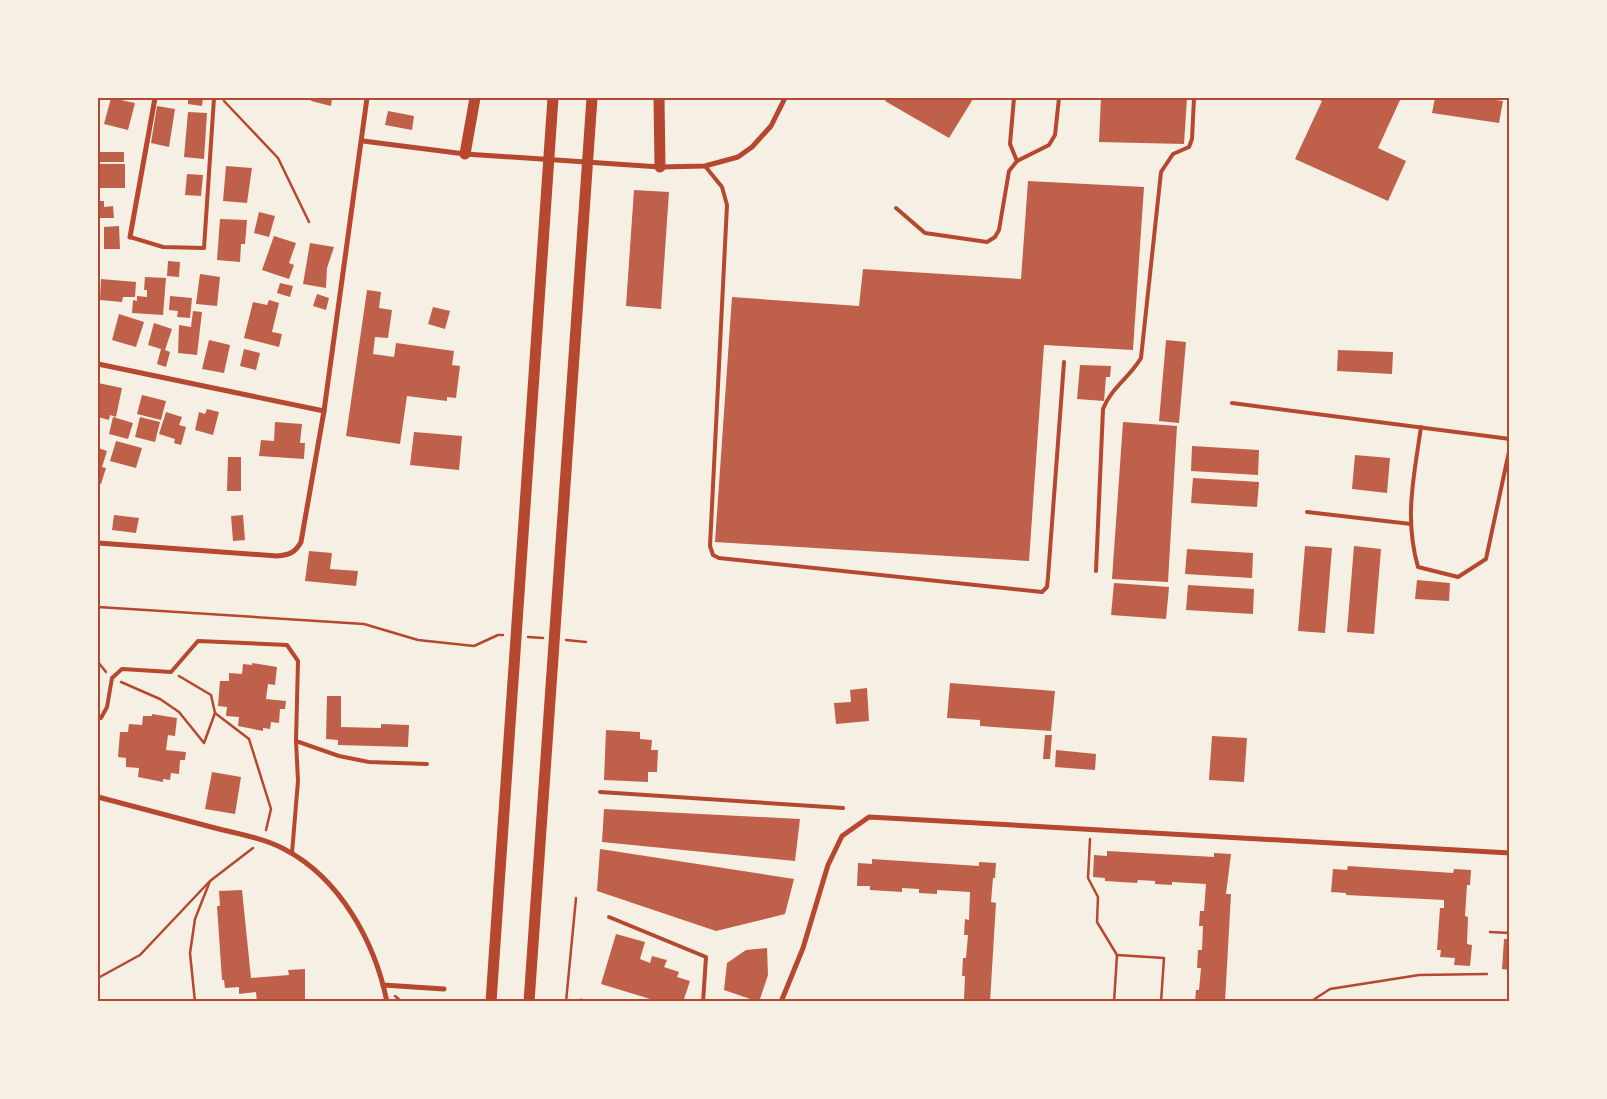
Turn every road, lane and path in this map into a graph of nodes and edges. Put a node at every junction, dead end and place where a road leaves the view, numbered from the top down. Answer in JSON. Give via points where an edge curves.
{"nodes":[{"id":1,"x":155,"y":98,"type":"edge"},
{"id":2,"x":214,"y":98,"type":"edge"},
{"id":3,"x":224,"y":98,"type":"edge"},
{"id":4,"x":367,"y":98,"type":"edge"},
{"id":5,"x":476,"y":98,"type":"edge"},
{"id":6,"x":553,"y":98,"type":"edge"},
{"id":7,"x":592,"y":98,"type":"edge"},
{"id":8,"x":659,"y":98,"type":"edge"},
{"id":9,"x":785,"y":98,"type":"edge"},
{"id":10,"x":1014,"y":98,"type":"edge"},
{"id":11,"x":1059,"y":98,"type":"edge"},
{"id":12,"x":1194,"y":98,"type":"edge"},
{"id":13,"x":362,"y":141,"type":"junction"},
{"id":14,"x":465,"y":154,"type":"junction"},
{"id":15,"x":1018,"y":161,"type":"junction"},
{"id":16,"x":705,"y":166,"type":"junction"},
{"id":17,"x":660,"y":167,"type":"junction"},
{"id":18,"x":896,"y":208,"type":"dead end"},
{"id":19,"x":309,"y":222,"type":"dead end"},
{"id":20,"x":130,"y":237,"type":"joint"},
{"id":21,"x":1064,"y":362,"type":"dead end"},
{"id":22,"x":98,"y":364,"type":"edge"},
{"id":23,"x":1232,"y":403,"type":"dead end"},
{"id":24,"x":324,"y":411,"type":"junction"},
{"id":25,"x":1421,"y":427,"type":"junction"},
{"id":26,"x":1510,"y":439,"type":"edge"},
{"id":27,"x":1510,"y":447,"type":"edge"},
{"id":28,"x":1307,"y":512,"type":"dead end"},
{"id":29,"x":1411,"y":524,"type":"junction"},
{"id":30,"x":98,"y":543,"type":"edge"},
{"id":31,"x":1096,"y":571,"type":"dead end"},
{"id":32,"x":98,"y":607,"type":"edge"},
{"id":33,"x":508,"y":636,"type":"dead end"},
{"id":34,"x":527,"y":637,"type":"dead end"},
{"id":35,"x":547,"y":639,"type":"dead end"},
{"id":36,"x":556,"y":639,"type":"dead end"},
{"id":37,"x":586,"y":642,"type":"dead end"},
{"id":38,"x":98,"y":662,"type":"edge"},
{"id":39,"x":171,"y":672,"type":"junction"},
{"id":40,"x":112,"y":678,"type":"junction"},
{"id":41,"x":215,"y":714,"type":"junction"},
{"id":42,"x":98,"y":718,"type":"edge"},
{"id":43,"x":296,"y":741,"type":"junction"},
{"id":44,"x":427,"y":764,"type":"dead end"},
{"id":45,"x":600,"y":792,"type":"dead end"},
{"id":46,"x":98,"y":797,"type":"edge"},
{"id":47,"x":843,"y":808,"type":"dead end"},
{"id":48,"x":1091,"y":829,"type":"junction"},
{"id":49,"x":263,"y":840,"type":"junction"},
{"id":50,"x":292,"y":853,"type":"junction"},
{"id":51,"x":1510,"y":853,"type":"edge"},
{"id":52,"x":210,"y":881,"type":"junction"},
{"id":53,"x":576,"y":898,"type":"dead end"},
{"id":54,"x":609,"y":917,"type":"dead end"},
{"id":55,"x":1490,"y":932,"type":"dead end"},
{"id":56,"x":1510,"y":933,"type":"edge"},
{"id":57,"x":1117,"y":955,"type":"junction"},
{"id":58,"x":1487,"y":974,"type":"dead end"},
{"id":59,"x":98,"y":978,"type":"edge"},
{"id":60,"x":384,"y":985,"type":"junction"},
{"id":61,"x":444,"y":988,"type":"dead end"},
{"id":62,"x":196,"y":1002,"type":"edge"},
{"id":63,"x":387,"y":1002,"type":"edge"},
{"id":64,"x":491,"y":1002,"type":"edge"},
{"id":65,"x":528,"y":1002,"type":"edge"},
{"id":66,"x":566,"y":1002,"type":"edge"},
{"id":67,"x":702,"y":1002,"type":"edge"},
{"id":68,"x":781,"y":1002,"type":"edge"},
{"id":69,"x":1114,"y":1002,"type":"edge"},
{"id":70,"x":1161,"y":1002,"type":"edge"},
{"id":71,"x":1310,"y":1002,"type":"edge"}],
"edges":[{"from":1,"to":20,"type":"street"},
{"from":2,"to":20,"type":"lane","via":[[204,248],[163,247]]},
{"from":3,"to":19,"type":"path","via":[[225,103],[278,158]]},
{"from":4,"to":13,"type":"street"},
{"from":5,"to":14,"type":"main road"},
{"from":6,"to":64,"type":"main road"},
{"from":7,"to":65,"type":"main road"},
{"from":8,"to":17,"type":"main road"},
{"from":9,"to":16,"type":"street","via":[[771,126],[752,147],[738,157]]},
{"from":10,"to":15,"type":"lane","via":[[1010,144]]},
{"from":11,"to":15,"type":"lane","via":[[1055,135],[1049,145]]},
{"from":12,"to":31,"type":"lane","via":[[1189,147],[1173,154],[1161,172],[1141,358],[1107,397],[1103,410]]},
{"from":13,"to":14,"type":"street"},
{"from":13,"to":24,"type":"street"},
{"from":14,"to":17,"type":"street"},
{"from":15,"to":18,"type":"lane","via":[[1009,171],[999,230],[987,242],[925,233]]},
{"from":16,"to":17,"type":"street"},
{"from":16,"to":21,"type":"lane","via":[[722,187],[727,205],[710,546],[713,555],[1042,592],[1047,587],[1048,578]]},
{"from":22,"to":24,"type":"street"},
{"from":23,"to":25,"type":"lane"},
{"from":24,"to":30,"type":"street","via":[[304,531],[296,550],[288,555]]},
{"from":25,"to":26,"type":"lane"},
{"from":25,"to":29,"type":"lane","via":[[1411,497]]},
{"from":27,"to":29,"type":"lane","via":[[1486,559],[1458,577],[1418,567],[1411,542]]},
{"from":28,"to":29,"type":"lane"},
{"from":32,"to":33,"type":"path","via":[[364,624],[418,640],[474,646],[498,635]]},
{"from":34,"to":35,"type":"path"},
{"from":36,"to":37,"type":"path"},
{"from":38,"to":40,"type":"path"},
{"from":39,"to":40,"type":"lane","via":[[122,669]]},
{"from":39,"to":41,"type":"path","via":[[211,695]]},
{"from":39,"to":43,"type":"lane","via":[[198,641],[287,645],[298,661]]},
{"from":40,"to":41,"type":"path","via":[[167,703],[179,712],[204,743]]},
{"from":40,"to":42,"type":"lane","via":[[107,707]]},
{"from":41,"to":49,"type":"path","via":[[249,739],[271,809]]},
{"from":43,"to":44,"type":"lane","via":[[339,756],[369,762]]},
{"from":43,"to":50,"type":"lane","via":[[298,781]]},
{"from":45,"to":47,"type":"lane"},
{"from":46,"to":49,"type":"street"},
{"from":48,"to":51,"type":"street"},
{"from":48,"to":57,"type":"path","via":[[1088,878],[1098,897],[1097,922]]},
{"from":48,"to":68,"type":"street","via":[[869,817],[842,836],[828,865],[803,948]]},
{"from":49,"to":50,"type":"street"},
{"from":49,"to":52,"type":"path"},
{"from":50,"to":60,"type":"street","via":[[317,870],[338,892],[363,934]]},
{"from":52,"to":59,"type":"path","via":[[140,955]]},
{"from":52,"to":62,"type":"path","via":[[195,918],[190,953]]},
{"from":53,"to":66,"type":"path"},
{"from":54,"to":67,"type":"lane","via":[[706,957]]},
{"from":55,"to":56,"type":"path"},
{"from":57,"to":69,"type":"path"},
{"from":57,"to":70,"type":"path","via":[[1164,958]]},
{"from":58,"to":71,"type":"path","via":[[1410,976],[1330,989]]},
{"from":60,"to":61,"type":"street"},
{"from":60,"to":63,"type":"street"}]}
